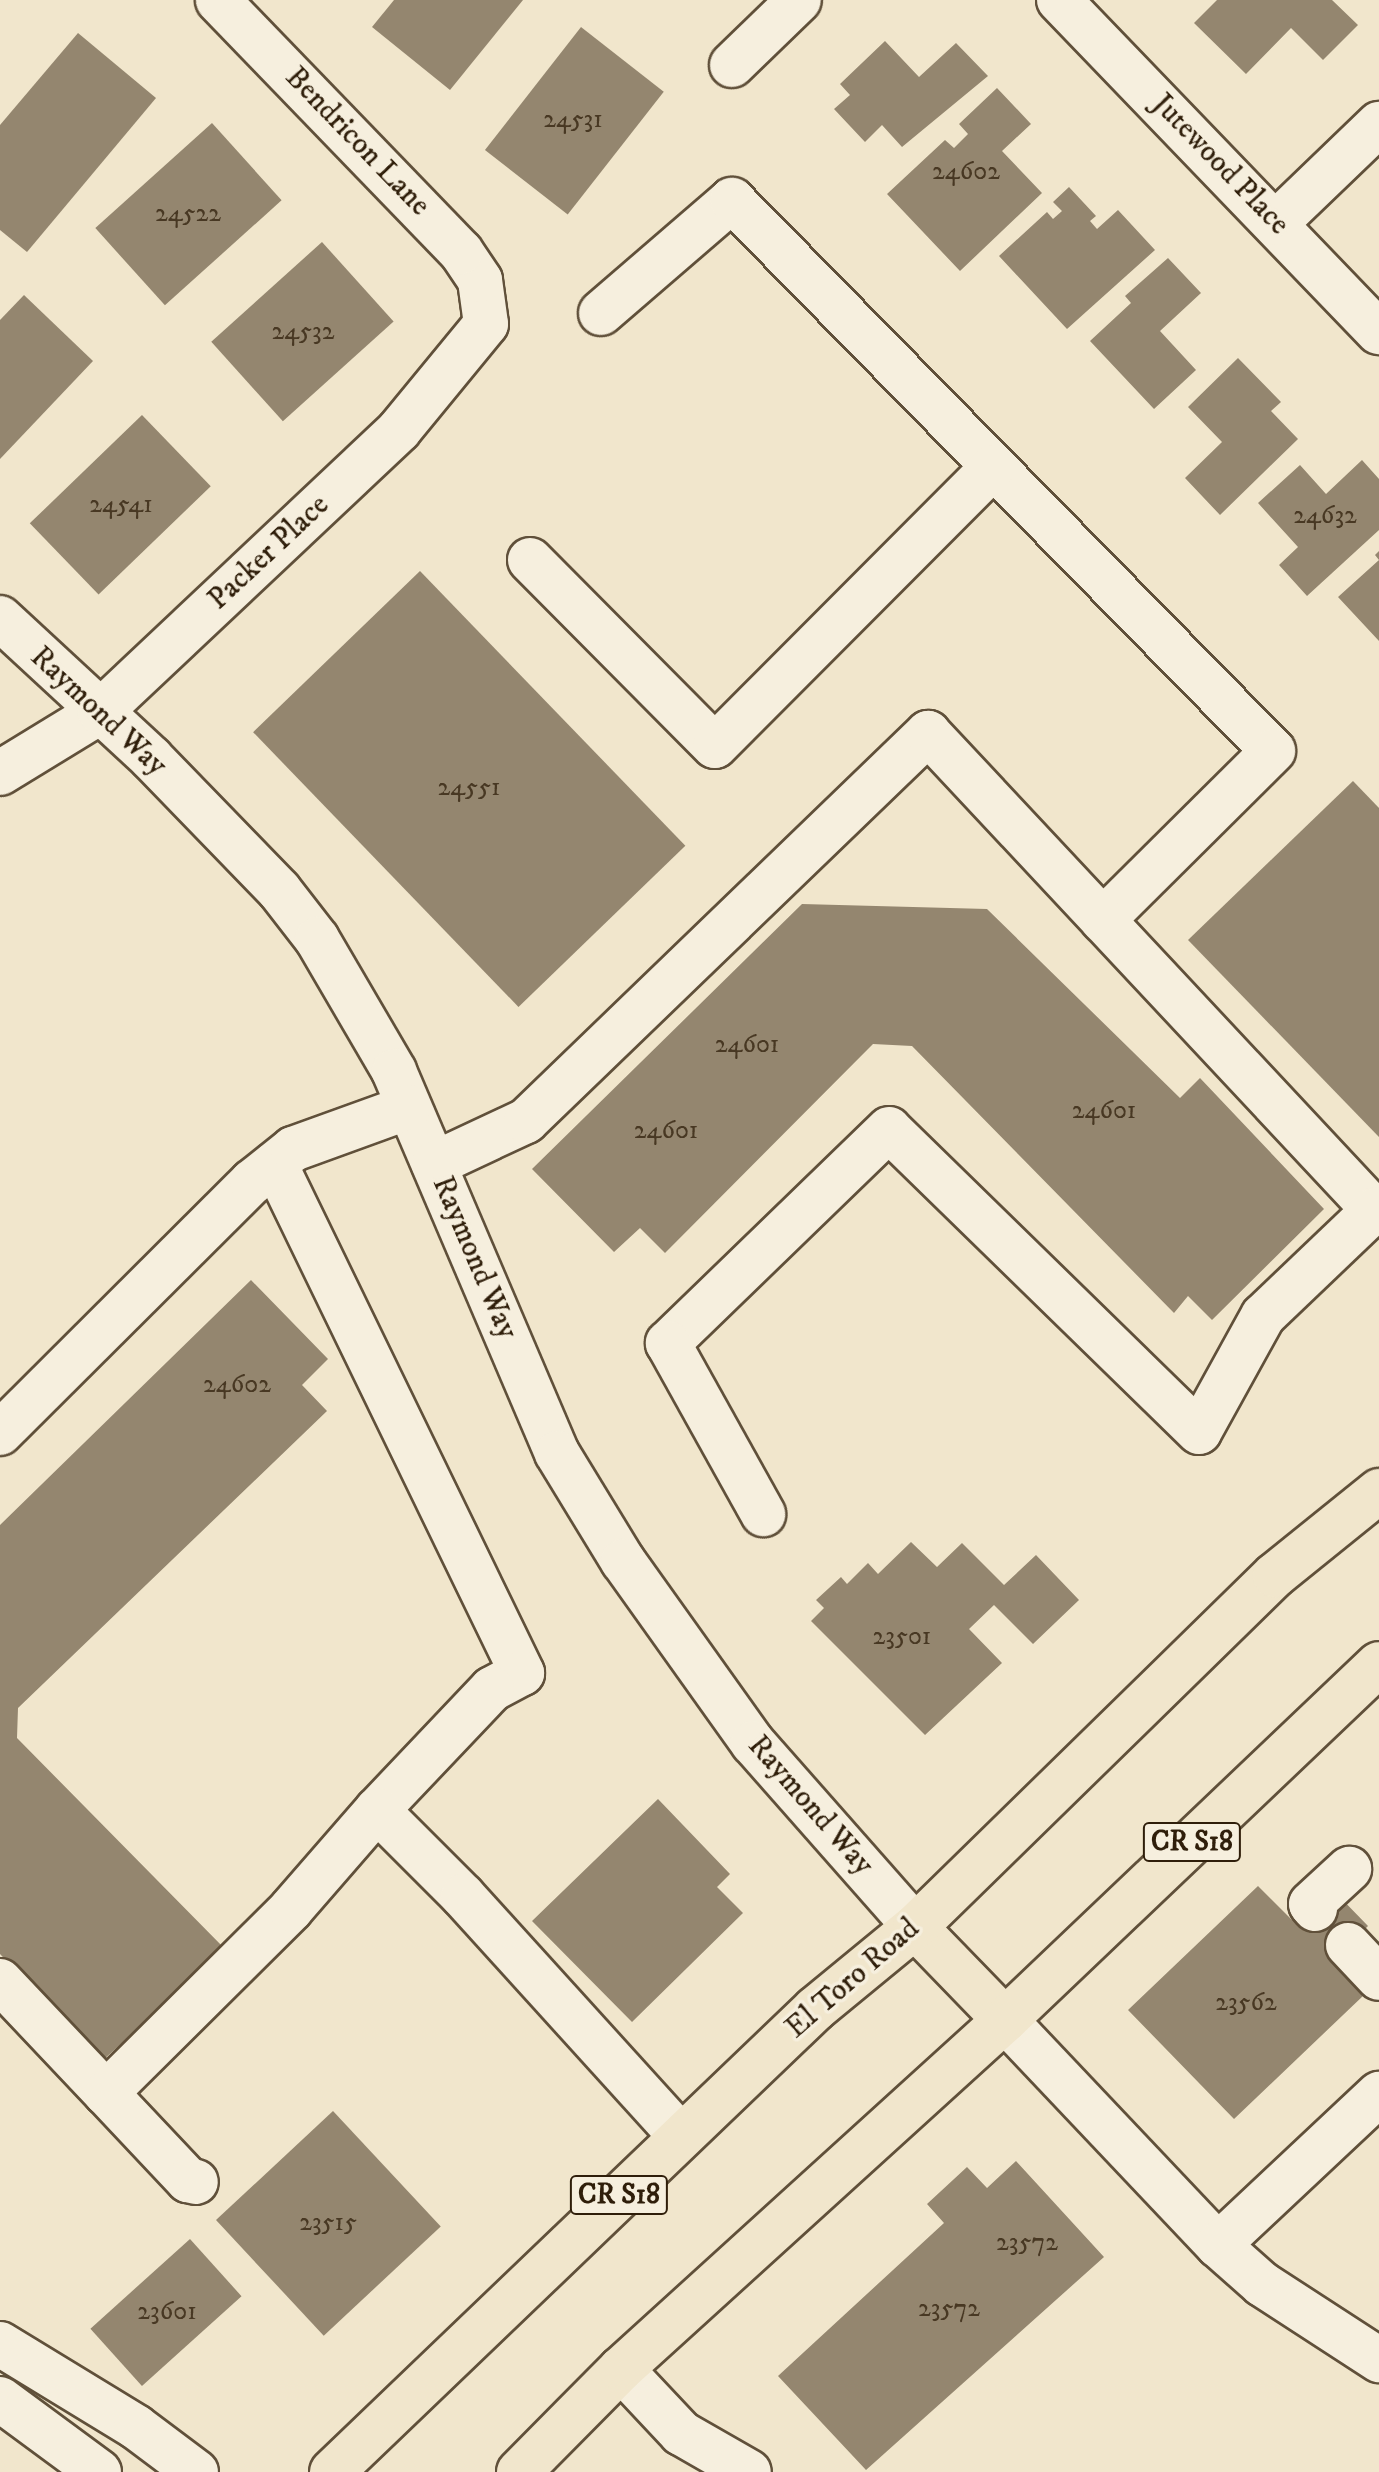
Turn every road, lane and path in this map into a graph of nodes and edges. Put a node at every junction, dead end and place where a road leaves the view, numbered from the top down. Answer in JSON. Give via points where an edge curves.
{"nodes":[{"id":1,"x":218,"y":0,"type":"edge"},
{"id":2,"x":799,"y":0,"type":"edge"},
{"id":3,"x":1059,"y":0,"type":"edge"},
{"id":4,"x":732,"y":65,"type":"dead end"},
{"id":5,"x":1379,"y":124,"type":"edge"},
{"id":6,"x":1276,"y":223,"type":"junction"},
{"id":7,"x":484,"y":292,"type":"joint"},
{"id":8,"x":601,"y":313,"type":"dead end"},
{"id":9,"x":1379,"y":332,"type":"edge"},
{"id":10,"x":993,"y":467,"type":"junction"},
{"id":11,"x":530,"y":560,"type":"dead end"},
{"id":12,"x":0,"y":618,"type":"edge"},
{"id":13,"x":100,"y":712,"type":"junction"},
{"id":14,"x":0,"y":773,"type":"edge"},
{"id":15,"x":1103,"y":920,"type":"junction"},
{"id":16,"x":409,"y":1107,"type":"junction"},
{"id":17,"x":275,"y":1164,"type":"junction"},
{"id":18,"x":434,"y":1164,"type":"junction"},
{"id":19,"x":0,"y":1433,"type":"edge"},
{"id":20,"x":1379,"y":1491,"type":"edge"},
{"id":21,"x":763,"y":1514,"type":"dead end"},
{"id":22,"x":1379,"y":1664,"type":"edge"},
{"id":23,"x":377,"y":1810,"type":"junction"},
{"id":24,"x":1349,"y":1869,"type":"dead end"},
{"id":25,"x":1315,"y":1909,"type":"dead end"},
{"id":26,"x":915,"y":1927,"type":"junction"},
{"id":27,"x":1348,"y":1945,"type":"dead end"},
{"id":28,"x":1379,"y":1978,"type":"edge"},
{"id":29,"x":0,"y":1981,"type":"edge"},
{"id":30,"x":1005,"y":2020,"type":"junction"},
{"id":31,"x":106,"y":2093,"type":"junction"},
{"id":32,"x":1379,"y":2094,"type":"edge"},
{"id":33,"x":680,"y":2135,"type":"junction"},
{"id":34,"x":196,"y":2182,"type":"dead end"},
{"id":35,"x":1218,"y":2245,"type":"junction"},
{"id":36,"x":0,"y":2344,"type":"edge"},
{"id":37,"x":1379,"y":2360,"type":"edge"},
{"id":38,"x":621,"y":2369,"type":"junction"},
{"id":39,"x":0,"y":2399,"type":"edge"},
{"id":40,"x":99,"y":2472,"type":"edge"},
{"id":41,"x":196,"y":2472,"type":"edge"},
{"id":42,"x":332,"y":2472,"type":"edge"},
{"id":43,"x":519,"y":2472,"type":"edge"},
{"id":44,"x":749,"y":2472,"type":"edge"}],
"edges":[{"from":1,"to":7,"type":"street","name":"Bendricon Lane","via":[[414,200],[474,269]]},
{"from":2,"to":4,"type":"street"},
{"from":3,"to":6,"type":"street","name":"Jutewood Place"},
{"from":5,"to":6,"type":"street"},
{"from":6,"to":9,"type":"street","name":"Jutewood Place"},
{"from":7,"to":13,"type":"street","name":"Packer Place","via":[[486,324],[399,430]]},
{"from":8,"to":10,"type":"street","via":[[732,200]]},
{"from":10,"to":11,"type":"street","via":[[715,746]]},
{"from":10,"to":15,"type":"street","via":[[1273,751]]},
{"from":12,"to":13,"type":"street","name":"Raymond Way"},
{"from":13,"to":14,"type":"street","name":"Packer Place"},
{"from":13,"to":16,"type":"street","name":"Raymond Way","via":[[279,890],[350,991]]},
{"from":15,"to":18,"type":"street","via":[[928,733],[526,1121]]},
{"from":15,"to":21,"type":"street","via":[[1374,1210],[1263,1316],[1199,1432],[889,1129],[668,1343]]},
{"from":16,"to":17,"type":"street","via":[[305,1144]]},
{"from":16,"to":18,"type":"street","name":"Raymond Way"},
{"from":17,"to":19,"type":"street"},
{"from":17,"to":23,"type":"street","via":[[522,1673],[492,1689]]},
{"from":18,"to":26,"type":"street","name":"Raymond Way","via":[[557,1453],[623,1561],[753,1743]]},
{"from":20,"to":26,"type":"main road","name":"El Toro Road","number":"CR S18","via":[[1275,1575]]},
{"from":22,"to":30,"type":"main road","number":"CR S18"},
{"from":23,"to":31,"type":"street","via":[[291,1909]]},
{"from":23,"to":33,"type":"street","via":[[485,1919]]},
{"from":24,"to":25,"type":"street","via":[[1311,1904]]},
{"from":26,"to":30,"type":"main road"},
{"from":26,"to":33,"type":"main road","name":"El Toro Road","number":"CR S18","via":[[815,2009]]},
{"from":27,"to":28,"type":"street"},
{"from":29,"to":31,"type":"street"},
{"from":30,"to":35,"type":"street"},
{"from":30,"to":38,"type":"main road","number":"CR S18"},
{"from":31,"to":34,"type":"street","via":[[188,2180]]},
{"from":32,"to":35,"type":"street"},
{"from":33,"to":42,"type":"main road","name":"El Toro Road","number":"CR S18"},
{"from":35,"to":37,"type":"street","via":[[1262,2284]]},
{"from":36,"to":41,"type":"street","via":[[136,2427]]},
{"from":38,"to":43,"type":"main road","number":"CR S18"},
{"from":38,"to":44,"type":"street","via":[[681,2433]]},
{"from":39,"to":40,"type":"street"}]}
